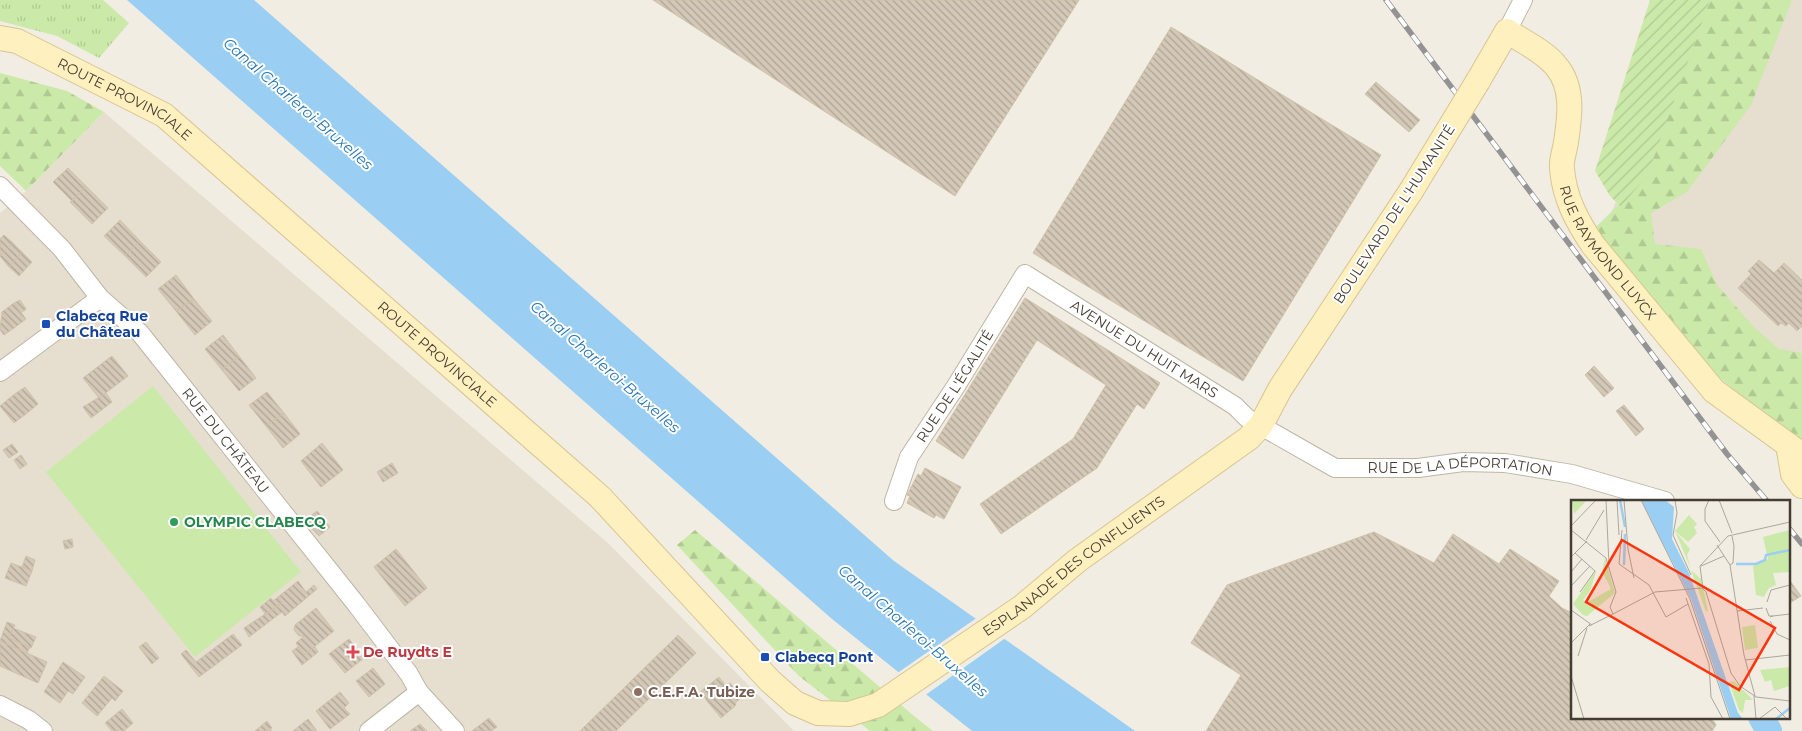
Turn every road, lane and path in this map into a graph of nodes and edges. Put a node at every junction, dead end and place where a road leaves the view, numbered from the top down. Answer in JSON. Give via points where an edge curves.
{"nodes":[{"id":1,"x":1523,"y":0,"type":"edge"},
{"id":2,"x":1506,"y":31,"type":"junction"},
{"id":3,"x":0,"y":38,"type":"edge"},
{"id":4,"x":0,"y":186,"type":"edge"},
{"id":5,"x":1025,"y":274,"type":"joint"},
{"id":6,"x":100,"y":298,"type":"junction"},
{"id":7,"x":0,"y":372,"type":"edge"},
{"id":8,"x":1261,"y":425,"type":"junction"},
{"id":9,"x":1795,"y":450,"type":"edge"},
{"id":10,"x":1802,"y":486,"type":"edge"},
{"id":11,"x":1662,"y":500,"type":"edge"},
{"id":12,"x":894,"y":501,"type":"dead end"},
{"id":13,"x":419,"y":692,"type":"junction"},
{"id":14,"x":883,"y":703,"type":"joint"},
{"id":15,"x":0,"y":705,"type":"edge"},
{"id":16,"x":842,"y":722,"type":"edge"},
{"id":17,"x":43,"y":731,"type":"edge"},
{"id":18,"x":369,"y":731,"type":"edge"},
{"id":19,"x":456,"y":731,"type":"edge"}],
"edges":[{"from":1,"to":2,"type":"street","name":"BOULEVARD DE L'HUMANITÉ"},
{"from":2,"to":8,"type":"main road","name":"BOULEVARD DE L'HUMANITÉ","bridge":true,"via":[[1411,191],[1280,389]]},
{"from":2,"to":9,"type":"main road","name":"RUE RAYMOND LUYCX","via":[[1555,64],[1566,80],[1569,127],[1562,166],[1567,200],[1593,245],[1714,391]]},
{"from":3,"to":16,"type":"main road","name":"ROUTE PROVINCIALE","via":[[17,41],[164,115],[600,497],[770,681],[795,703]]},
{"from":4,"to":6,"type":"street","name":"RUE DU CHÂTEAU","via":[[62,249]]},
{"from":5,"to":8,"type":"street","name":"AVENUE DU HUIT MARS"},
{"from":5,"to":12,"type":"street","name":"RUE DE L'ÉGALITÉ","via":[[909,456]]},
{"from":6,"to":7,"type":"street"},
{"from":6,"to":13,"type":"street","name":"RUE DU CHÂTEAU","via":[[140,332],[356,604]]},
{"from":8,"to":11,"type":"street","name":"RUE DE LA DÉPORTATION","via":[[1335,468],[1505,463],[1572,474]]},
{"from":8,"to":14,"type":"main road","name":"ESPLANADE DES CONFLUENTS","via":[[1249,438],[1078,560],[1022,607]]},
{"from":9,"to":10,"type":"main road","name":"RUE RAYMOND LUYCX","via":[[1793,474]]},
{"from":13,"to":18,"type":"street"},
{"from":13,"to":19,"type":"street","name":"RUE DU CHÂTEAU"},
{"from":14,"to":16,"type":"main road","name":"ROUTE PROVINCIALE"},
{"from":15,"to":17,"type":"street"}]}
